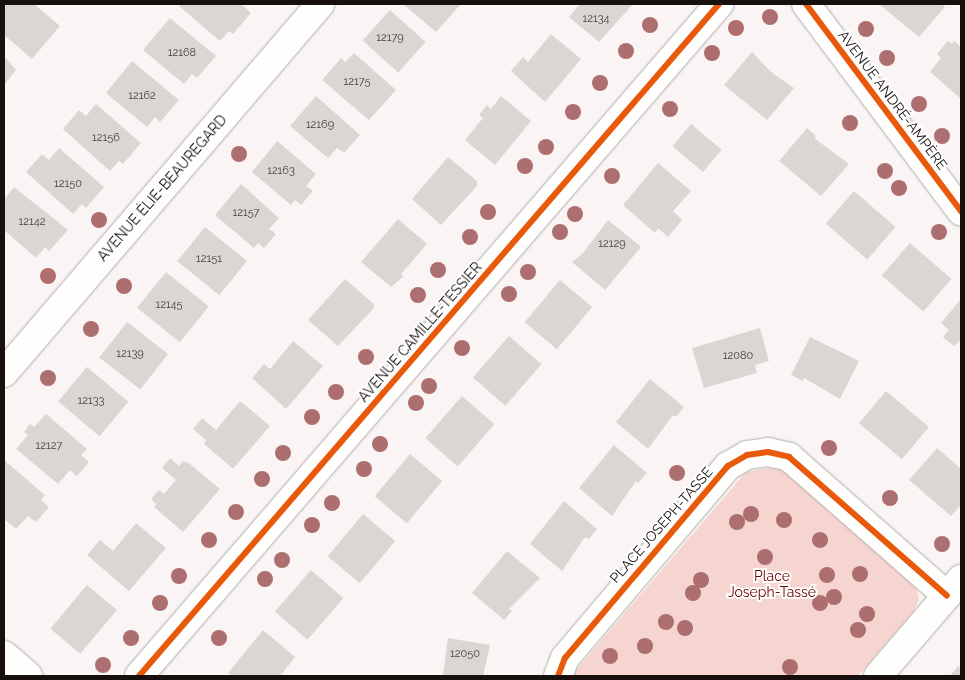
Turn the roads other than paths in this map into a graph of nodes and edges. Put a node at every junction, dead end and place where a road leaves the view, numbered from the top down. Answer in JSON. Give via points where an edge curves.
{"nodes":[{"id":1,"x":320,"y":4,"type":"edge"},
{"id":2,"x":719,"y":4,"type":"edge"},
{"id":3,"x":806,"y":4,"type":"edge"},
{"id":4,"x":961,"y":211,"type":"edge"},
{"id":5,"x":4,"y":372,"type":"edge"},
{"id":6,"x":954,"y":587,"type":"edge"},
{"id":7,"x":4,"y":656,"type":"edge"},
{"id":8,"x":28,"y":676,"type":"edge"},
{"id":9,"x":139,"y":676,"type":"edge"},
{"id":10,"x":558,"y":676,"type":"edge"},
{"id":11,"x":878,"y":676,"type":"edge"}],
"edges":[{"from":1,"to":5,"type":"street","name":"AVENUE ÉLIE-BEAUREGARD"},
{"from":2,"to":9,"type":"street","name":"AVENUE CAMILLE-TESSIER"},
{"from":3,"to":4,"type":"street","name":"AVENUE ANDRÉ-AMPÈRE"},
{"from":6,"to":10,"type":"street","name":"PLACE JOSEPH-TASSE","via":[[788,457],[768,452],[747,455],[722,474],[564,658]]},
{"from":6,"to":11,"type":"street"},
{"from":7,"to":8,"type":"street"}]}
